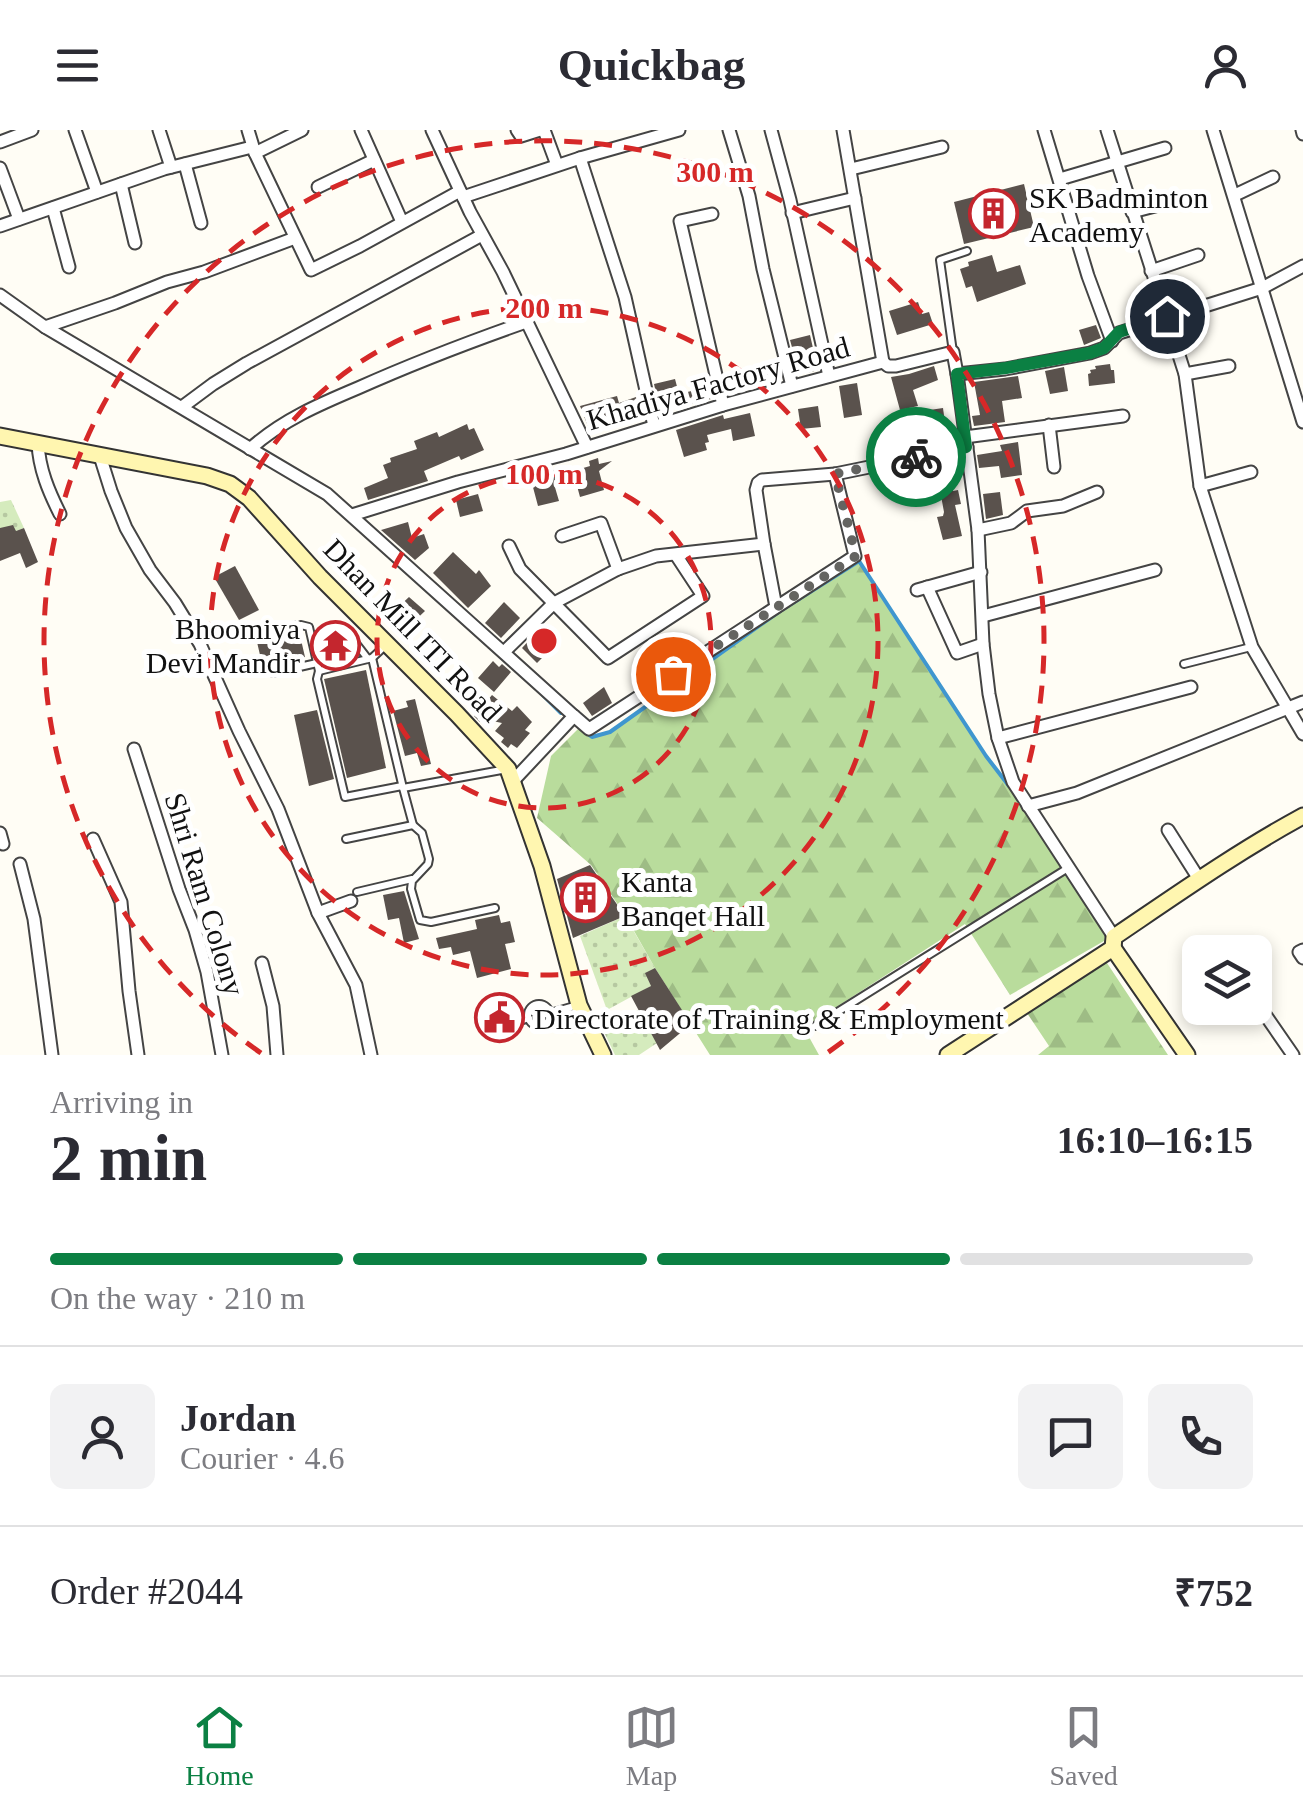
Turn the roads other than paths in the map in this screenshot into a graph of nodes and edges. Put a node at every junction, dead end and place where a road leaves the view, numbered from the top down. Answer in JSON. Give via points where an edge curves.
{"nodes":[{"id":1,"x":32,"y":130,"type":"edge"},
{"id":2,"x":75,"y":130,"type":"edge"},
{"id":3,"x":159,"y":130,"type":"edge"},
{"id":4,"x":248,"y":130,"type":"edge"},
{"id":5,"x":302,"y":130,"type":"edge"},
{"id":6,"x":360,"y":130,"type":"edge"},
{"id":7,"x":432,"y":130,"type":"edge"},
{"id":8,"x":517,"y":130,"type":"edge"},
{"id":9,"x":542,"y":130,"type":"edge"},
{"id":10,"x":679,"y":130,"type":"edge"},
{"id":11,"x":729,"y":130,"type":"edge"},
{"id":12,"x":771,"y":130,"type":"edge"},
{"id":13,"x":843,"y":130,"type":"edge"},
{"id":14,"x":1044,"y":130,"type":"edge"},
{"id":15,"x":1107,"y":130,"type":"edge"},
{"id":16,"x":1213,"y":130,"type":"edge"},
{"id":17,"x":0,"y":142,"type":"edge"},
{"id":18,"x":942,"y":147,"type":"dead end"},
{"id":19,"x":1165,"y":148,"type":"dead end"},
{"id":20,"x":254,"y":150,"type":"junction"},
{"id":21,"x":580,"y":158,"type":"junction"},
{"id":22,"x":374,"y":160,"type":"junction"},
{"id":23,"x":1117,"y":162,"type":"junction"},
{"id":24,"x":558,"y":165,"type":"junction"},
{"id":25,"x":178,"y":166,"type":"junction"},
{"id":26,"x":0,"y":169,"type":"edge"},
{"id":27,"x":851,"y":170,"type":"junction"},
{"id":28,"x":1274,"y":177,"type":"dead end"},
{"id":29,"x":1060,"y":179,"type":"junction"},
{"id":30,"x":121,"y":184,"type":"junction"},
{"id":31,"x":318,"y":187,"type":"dead end"},
{"id":32,"x":97,"y":192,"type":"junction"},
{"id":33,"x":461,"y":194,"type":"junction"},
{"id":34,"x":1235,"y":195,"type":"junction"},
{"id":35,"x":855,"y":198,"type":"junction"},
{"id":36,"x":1178,"y":200,"type":"dead end"},
{"id":37,"x":53,"y":208,"type":"junction"},
{"id":38,"x":1132,"y":212,"type":"junction"},
{"id":39,"x":792,"y":213,"type":"junction"},
{"id":40,"x":712,"y":214,"type":"dead end"},
{"id":41,"x":19,"y":220,"type":"junction"},
{"id":42,"x":402,"y":222,"type":"junction"},
{"id":43,"x":201,"y":224,"type":"dead end"},
{"id":44,"x":0,"y":226,"type":"edge"},
{"id":45,"x":482,"y":235,"type":"junction"},
{"id":46,"x":295,"y":238,"type":"junction"},
{"id":47,"x":135,"y":243,"type":"dead end"},
{"id":48,"x":967,"y":251,"type":"dead end"},
{"id":49,"x":1198,"y":255,"type":"dead end"},
{"id":50,"x":1303,"y":266,"type":"edge"},
{"id":51,"x":69,"y":267,"type":"dead end"},
{"id":52,"x":1151,"y":271,"type":"junction"},
{"id":53,"x":1262,"y":288,"type":"junction"},
{"id":54,"x":0,"y":296,"type":"edge"},
{"id":55,"x":1167,"y":316,"type":"junction"},
{"id":56,"x":526,"y":322,"type":"junction"},
{"id":57,"x":45,"y":327,"type":"junction"},
{"id":58,"x":1112,"y":341,"type":"junction"},
{"id":59,"x":953,"y":352,"type":"junction"},
{"id":60,"x":883,"y":362,"type":"junction"},
{"id":61,"x":1229,"y":366,"type":"dead end"},
{"id":62,"x":957,"y":374,"type":"junction"},
{"id":63,"x":1185,"y":374,"type":"junction"},
{"id":64,"x":829,"y":376,"type":"junction"},
{"id":65,"x":792,"y":386,"type":"junction"},
{"id":66,"x":723,"y":405,"type":"junction"},
{"id":67,"x":182,"y":407,"type":"junction"},
{"id":68,"x":1123,"y":416,"type":"dead end"},
{"id":69,"x":1303,"y":422,"type":"edge"},
{"id":70,"x":1049,"y":425,"type":"junction"},
{"id":71,"x":654,"y":426,"type":"junction"},
{"id":72,"x":0,"y":436,"type":"edge"},
{"id":73,"x":966,"y":442,"type":"junction"},
{"id":74,"x":38,"y":444,"type":"junction"},
{"id":75,"x":587,"y":447,"type":"junction"},
{"id":76,"x":250,"y":450,"type":"junction"},
{"id":77,"x":100,"y":456,"type":"junction"},
{"id":78,"x":1054,"y":467,"type":"dead end"},
{"id":79,"x":1251,"y":472,"type":"dead end"},
{"id":80,"x":835,"y":474,"type":"junction"},
{"id":81,"x":1200,"y":486,"type":"junction"},
{"id":82,"x":1097,"y":492,"type":"dead end"},
{"id":83,"x":60,"y":514,"type":"dead end"},
{"id":84,"x":352,"y":515,"type":"junction"},
{"id":85,"x":978,"y":530,"type":"junction"},
{"id":86,"x":562,"y":536,"type":"dead end"},
{"id":87,"x":764,"y":544,"type":"junction"},
{"id":88,"x":510,"y":546,"type":"dead end"},
{"id":89,"x":676,"y":555,"type":"junction"},
{"id":90,"x":618,"y":569,"type":"junction"},
{"id":91,"x":1155,"y":570,"type":"dead end"},
{"id":92,"x":981,"y":572,"type":"junction"},
{"id":93,"x":554,"y":603,"type":"junction"},
{"id":94,"x":776,"y":607,"type":"junction"},
{"id":95,"x":983,"y":616,"type":"junction"},
{"id":96,"x":301,"y":625,"type":"dead end"},
{"id":97,"x":348,"y":632,"type":"dead end"},
{"id":98,"x":386,"y":644,"type":"junction"},
{"id":99,"x":984,"y":644,"type":"junction"},
{"id":100,"x":1252,"y":646,"type":"junction"},
{"id":101,"x":504,"y":652,"type":"junction"},
{"id":102,"x":370,"y":659,"type":"junction"},
{"id":103,"x":1184,"y":664,"type":"dead end"},
{"id":104,"x":318,"y":667,"type":"junction"},
{"id":105,"x":273,"y":673,"type":"dead end"},
{"id":106,"x":1191,"y":686,"type":"dead end"},
{"id":107,"x":1303,"y":702,"type":"edge"},
{"id":108,"x":1288,"y":708,"type":"junction"},
{"id":109,"x":574,"y":716,"type":"junction"},
{"id":110,"x":1303,"y":734,"type":"edge"},
{"id":111,"x":998,"y":738,"type":"junction"},
{"id":112,"x":134,"y":749,"type":"dead end"},
{"id":113,"x":511,"y":775,"type":"junction"},
{"id":114,"x":403,"y":787,"type":"junction"},
{"id":115,"x":1028,"y":806,"type":"junction"},
{"id":116,"x":1303,"y":816,"type":"edge"},
{"id":117,"x":413,"y":825,"type":"junction"},
{"id":118,"x":1168,"y":830,"type":"dead end"},
{"id":119,"x":93,"y":839,"type":"dead end"},
{"id":120,"x":346,"y":839,"type":"dead end"},
{"id":121,"x":20,"y":864,"type":"dead end"},
{"id":122,"x":1068,"y":867,"type":"junction"},
{"id":123,"x":413,"y":879,"type":"junction"},
{"id":124,"x":1199,"y":879,"type":"junction"},
{"id":125,"x":354,"y":896,"type":"joint"},
{"id":126,"x":495,"y":908,"type":"dead end"},
{"id":127,"x":318,"y":913,"type":"junction"},
{"id":128,"x":1113,"y":943,"type":"junction"},
{"id":129,"x":1303,"y":950,"type":"edge"},
{"id":130,"x":1303,"y":958,"type":"edge"},
{"id":131,"x":262,"y":962,"type":"dead end"},
{"id":132,"x":579,"y":1005,"type":"junction"},
{"id":133,"x":550,"y":1013,"type":"junction"},
{"id":134,"x":529,"y":1018,"type":"junction"},
{"id":135,"x":514,"y":1023,"type":"dead end"},
{"id":136,"x":1272,"y":1025,"type":"edge"},
{"id":137,"x":815,"y":1026,"type":"dead end"},
{"id":138,"x":52,"y":1055,"type":"edge"},
{"id":139,"x":138,"y":1055,"type":"edge"},
{"id":140,"x":222,"y":1055,"type":"edge"},
{"id":141,"x":278,"y":1055,"type":"edge"},
{"id":142,"x":371,"y":1055,"type":"edge"},
{"id":143,"x":602,"y":1055,"type":"edge"},
{"id":144,"x":948,"y":1055,"type":"edge"},
{"id":145,"x":1187,"y":1055,"type":"edge"},
{"id":146,"x":1292,"y":1055,"type":"edge"}],
"edges":[{"from":1,"to":17,"type":"street"},
{"from":2,"to":32,"type":"street"},
{"from":3,"to":25,"type":"street"},
{"from":4,"to":20,"type":"street"},
{"from":5,"to":20,"type":"street"},
{"from":6,"to":22,"type":"street"},
{"from":7,"to":33,"type":"street"},
{"from":8,"to":9,"type":"street","via":[[522,136]]},
{"from":9,"to":24,"type":"street"},
{"from":10,"to":21,"type":"street"},
{"from":11,"to":65,"type":"street"},
{"from":12,"to":39,"type":"street"},
{"from":13,"to":27,"type":"street"},
{"from":14,"to":29,"type":"street"},
{"from":15,"to":23,"type":"street"},
{"from":16,"to":34,"type":"street"},
{"from":18,"to":27,"type":"street"},
{"from":19,"to":23,"type":"street"},
{"from":20,"to":25,"type":"street"},
{"from":20,"to":46,"type":"street"},
{"from":21,"to":24,"type":"street"},
{"from":21,"to":71,"type":"street","via":[[624,297]]},
{"from":22,"to":31,"type":"street"},
{"from":22,"to":42,"type":"street"},
{"from":23,"to":29,"type":"street"},
{"from":23,"to":38,"type":"street"},
{"from":24,"to":33,"type":"street"},
{"from":25,"to":30,"type":"street"},
{"from":25,"to":43,"type":"street"},
{"from":26,"to":41,"type":"street"},
{"from":27,"to":35,"type":"street"},
{"from":28,"to":34,"type":"street"},
{"from":29,"to":58,"type":"street"},
{"from":30,"to":32,"type":"street"},
{"from":30,"to":47,"type":"street"},
{"from":32,"to":37,"type":"street"},
{"from":33,"to":42,"type":"street"},
{"from":33,"to":45,"type":"street"},
{"from":34,"to":53,"type":"street"},
{"from":35,"to":39,"type":"street"},
{"from":35,"to":60,"type":"street"},
{"from":36,"to":38,"type":"street"},
{"from":37,"to":41,"type":"street"},
{"from":37,"to":51,"type":"street"},
{"from":38,"to":52,"type":"street"},
{"from":39,"to":64,"type":"street"},
{"from":40,"to":66,"type":"street","via":[[680,222]]},
{"from":41,"to":44,"type":"street"},
{"from":42,"to":46,"type":"street","via":[[311,270]]},
{"from":45,"to":56,"type":"street"},
{"from":45,"to":67,"type":"street","via":[[248,363]]},
{"from":46,"to":57,"type":"street"},
{"from":48,"to":59,"type":"lane","via":[[940,260]]},
{"from":49,"to":52,"type":"street"},
{"from":50,"to":53,"type":"street"},
{"from":52,"to":55,"type":"street"},
{"from":53,"to":55,"type":"street"},
{"from":53,"to":69,"type":"street"},
{"from":54,"to":57,"type":"street"},
{"from":55,"to":58,"type":"street","via":[[1119,332]]},
{"from":55,"to":63,"type":"street"},
{"from":56,"to":75,"type":"street"},
{"from":56,"to":76,"type":"street","via":[[324,401]]},
{"from":57,"to":67,"type":"street"},
{"from":58,"to":62,"type":"street","via":[[1090,353]]},
{"from":59,"to":60,"type":"street","name":"Khadiya Factory Road","via":[[896,366]]},
{"from":59,"to":62,"type":"street"},
{"from":60,"to":64,"type":"street","name":"Khadiya Factory Road"},
{"from":61,"to":63,"type":"street"},
{"from":62,"to":73,"type":"street"},
{"from":63,"to":81,"type":"street"},
{"from":64,"to":65,"type":"street","name":"Khadiya Factory Road"},
{"from":65,"to":66,"type":"street","name":"Khadiya Factory Road"},
{"from":66,"to":71,"type":"street","name":"Khadiya Factory Road"},
{"from":67,"to":76,"type":"street"},
{"from":68,"to":70,"type":"street"},
{"from":70,"to":73,"type":"street"},
{"from":70,"to":78,"type":"street"},
{"from":71,"to":75,"type":"street","name":"Khadiya Factory Road"},
{"from":72,"to":74,"type":"street","name":"Dhan Mill ITI Road"},
{"from":73,"to":80,"type":"street"},
{"from":73,"to":85,"type":"street"},
{"from":74,"to":77,"type":"street","name":"Dhan Mill ITI Road"},
{"from":74,"to":83,"type":"street"},
{"from":75,"to":84,"type":"street","name":"Khadiya Factory Road"},
{"from":76,"to":84,"type":"street"},
{"from":77,"to":98,"type":"street","name":"Dhan Mill ITI Road","via":[[230,484]]},
{"from":77,"to":127,"type":"street","via":[[126,528],[200,644],[278,809]]},
{"from":79,"to":81,"type":"street"},
{"from":80,"to":87,"type":"street","via":[[758,483]]},
{"from":80,"to":94,"type":"street","via":[[856,556]]},
{"from":81,"to":100,"type":"street"},
{"from":82,"to":85,"type":"street"},
{"from":84,"to":101,"type":"street"},
{"from":85,"to":92,"type":"street"},
{"from":86,"to":90,"type":"street","via":[[601,523]]},
{"from":87,"to":89,"type":"street"},
{"from":87,"to":94,"type":"street"},
{"from":88,"to":93,"type":"street","via":[[520,568]]},
{"from":89,"to":90,"type":"street"},
{"from":89,"to":93,"type":"street","via":[[703,596],[608,658]]},
{"from":90,"to":93,"type":"street"},
{"from":91,"to":95,"type":"street"},
{"from":92,"to":95,"type":"street"},
{"from":92,"to":99,"type":"street","via":[[922,589],[957,653]]},
{"from":93,"to":101,"type":"street"},
{"from":94,"to":109,"type":"street","via":[[590,729]]},
{"from":95,"to":99,"type":"street"},
{"from":96,"to":104,"type":"lane","via":[[309,627]]},
{"from":97,"to":102,"type":"lane"},
{"from":98,"to":102,"type":"lane"},
{"from":98,"to":113,"type":"street","name":"Dhan Mill ITI Road"},
{"from":99,"to":111,"type":"street"},
{"from":100,"to":103,"type":"lane"},
{"from":100,"to":108,"type":"street"},
{"from":101,"to":109,"type":"street"},
{"from":102,"to":104,"type":"lane"},
{"from":102,"to":114,"type":"lane"},
{"from":104,"to":105,"type":"lane"},
{"from":104,"to":114,"type":"lane","via":[[345,798]]},
{"from":106,"to":111,"type":"street"},
{"from":107,"to":108,"type":"street"},
{"from":108,"to":110,"type":"street"},
{"from":108,"to":115,"type":"street"},
{"from":109,"to":113,"type":"street"},
{"from":111,"to":115,"type":"street"},
{"from":112,"to":140,"type":"street","name":"Shri Ram Colony","via":[[195,930]]},
{"from":113,"to":114,"type":"lane"},
{"from":113,"to":132,"type":"street","name":"Dhan Mill ITI Road"},
{"from":114,"to":117,"type":"lane"},
{"from":115,"to":122,"type":"street"},
{"from":116,"to":124,"type":"street"},
{"from":117,"to":120,"type":"lane"},
{"from":117,"to":123,"type":"lane","via":[[429,859]]},
{"from":118,"to":124,"type":"street"},
{"from":119,"to":139,"type":"street","via":[[121,902]]},
{"from":121,"to":138,"type":"street"},
{"from":122,"to":128,"type":"street"},
{"from":122,"to":137,"type":"lane"},
{"from":123,"to":125,"type":"lane"},
{"from":123,"to":126,"type":"lane","via":[[420,920]]},
{"from":124,"to":128,"type":"street"},
{"from":125,"to":127,"type":"street"},
{"from":127,"to":142,"type":"street","via":[[356,985]]},
{"from":128,"to":144,"type":"street"},
{"from":128,"to":145,"type":"street"},
{"from":129,"to":130,"type":"street"},
{"from":131,"to":141,"type":"street"},
{"from":132,"to":133,"type":"lane"},
{"from":132,"to":143,"type":"street","name":"Dhan Mill ITI Road"},
{"from":133,"to":134,"type":"lane","via":[[540,1026]]},
{"from":133,"to":134,"type":"lane","via":[[536,1005]]},
{"from":134,"to":135,"type":"lane"},
{"from":136,"to":146,"type":"street"}]}
